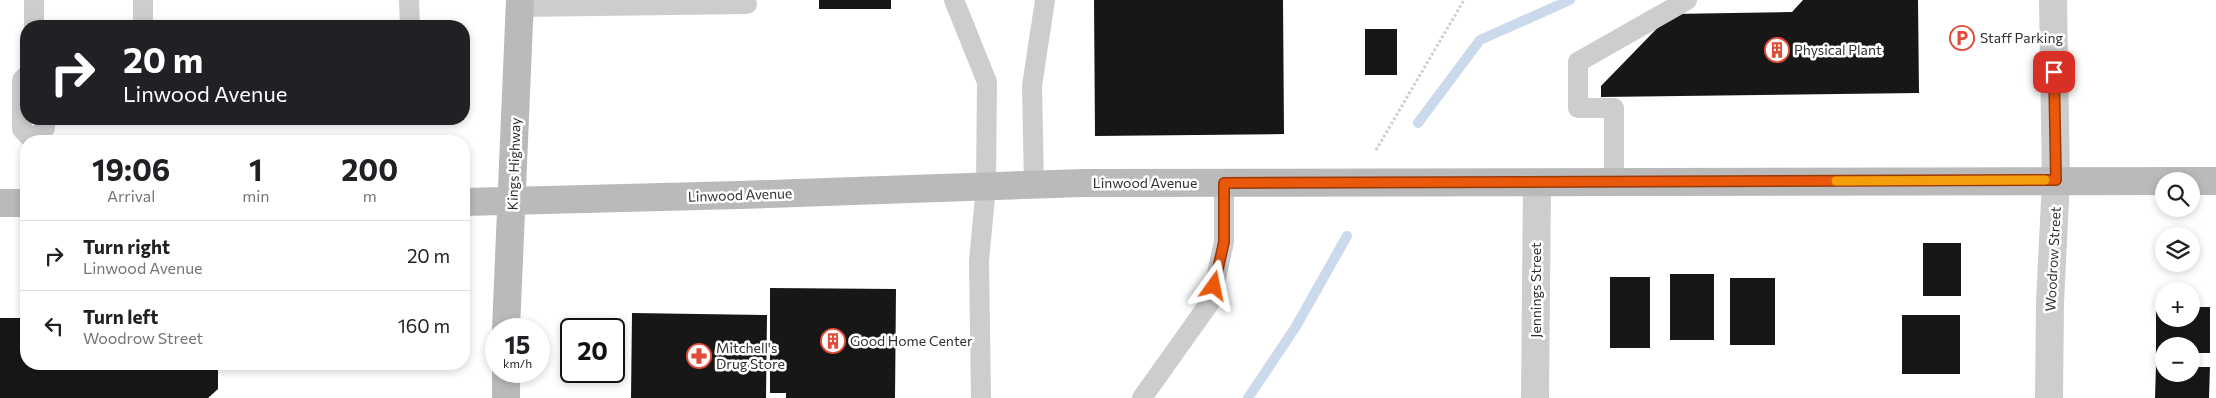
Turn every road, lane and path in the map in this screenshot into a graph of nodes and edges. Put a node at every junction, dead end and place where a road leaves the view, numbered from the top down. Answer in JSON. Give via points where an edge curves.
{"nodes":[{"id":1,"x":34,"y":0,"type":"edge"},
{"id":2,"x":143,"y":0,"type":"edge"},
{"id":3,"x":409,"y":0,"type":"edge"},
{"id":4,"x":954,"y":0,"type":"edge"},
{"id":5,"x":1044,"y":0,"type":"edge"},
{"id":6,"x":1464,"y":0,"type":"edge"},
{"id":7,"x":1687,"y":0,"type":"edge"},
{"id":8,"x":2053,"y":0,"type":"edge"},
{"id":9,"x":520,"y":4,"type":"edge"},
{"id":10,"x":747,"y":4,"type":"dead end"},
{"id":11,"x":34,"y":20,"type":"edge"},
{"id":12,"x":143,"y":20,"type":"edge"},
{"id":13,"x":410,"y":20,"type":"edge"},
{"id":14,"x":45,"y":125,"type":"edge"},
{"id":15,"x":39,"y":135,"type":"edge"},
{"id":16,"x":2056,"y":180,"type":"junction"},
{"id":17,"x":2216,"y":181,"type":"edge"},
{"id":18,"x":1614,"y":182,"type":"junction"},
{"id":19,"x":1224,"y":183,"type":"junction"},
{"id":20,"x":1357,"y":183,"type":"junction"},
{"id":21,"x":1536,"y":183,"type":"junction"},
{"id":22,"x":1034,"y":185,"type":"junction"},
{"id":23,"x":986,"y":186,"type":"junction"},
{"id":24,"x":512,"y":201,"type":"junction"},
{"id":25,"x":470,"y":202,"type":"edge"},
{"id":26,"x":0,"y":203,"type":"edge"},
{"id":27,"x":20,"y":203,"type":"edge"},
{"id":28,"x":507,"y":318,"type":"edge"},
{"id":29,"x":506,"y":383,"type":"edge"},
{"id":30,"x":506,"y":398,"type":"edge"},
{"id":31,"x":981,"y":398,"type":"edge"},
{"id":32,"x":1142,"y":398,"type":"edge"},
{"id":33,"x":1535,"y":398,"type":"edge"},
{"id":34,"x":2049,"y":398,"type":"edge"}],
"edges":[{"from":1,"to":11,"type":"lane"},
{"from":2,"to":12,"type":"lane"},
{"from":3,"to":13,"type":"lane"},
{"from":4,"to":23,"type":"lane","via":[[987,82]]},
{"from":5,"to":22,"type":"lane","via":[[1032,86]]},
{"from":6,"to":20,"type":"path"},
{"from":7,"to":18,"type":"lane","via":[[1578,62],[1578,108],[1614,108]]},
{"from":8,"to":16,"type":"street","name":"Woodrow Street"},
{"from":9,"to":10,"type":"lane"},
{"from":9,"to":24,"type":"main road","name":"Kings Highway"},
{"from":14,"to":15,"type":"lane"},
{"from":16,"to":17,"type":"main road","name":"Linwood Avenue"},
{"from":16,"to":18,"type":"main road","name":"Linwood Avenue"},
{"from":16,"to":34,"type":"street","name":"Woodrow Street"},
{"from":18,"to":21,"type":"main road","name":"Linwood Avenue"},
{"from":19,"to":20,"type":"main road","name":"Linwood Avenue"},
{"from":19,"to":22,"type":"main road","name":"Linwood Avenue"},
{"from":19,"to":32,"type":"lane","via":[[1224,242],[1211,301]]},
{"from":20,"to":21,"type":"main road","name":"Linwood Avenue"},
{"from":21,"to":33,"type":"street","name":"Jennings Street"},
{"from":22,"to":23,"type":"main road","name":"Linwood Avenue"},
{"from":23,"to":24,"type":"main road","name":"Linwood Avenue"},
{"from":23,"to":31,"type":"lane","via":[[979,261]]},
{"from":24,"to":25,"type":"main road","name":"Linwood Avenue"},
{"from":24,"to":28,"type":"main road","name":"Kings Highway"},
{"from":26,"to":27,"type":"main road"},
{"from":29,"to":30,"type":"main road"}]}
